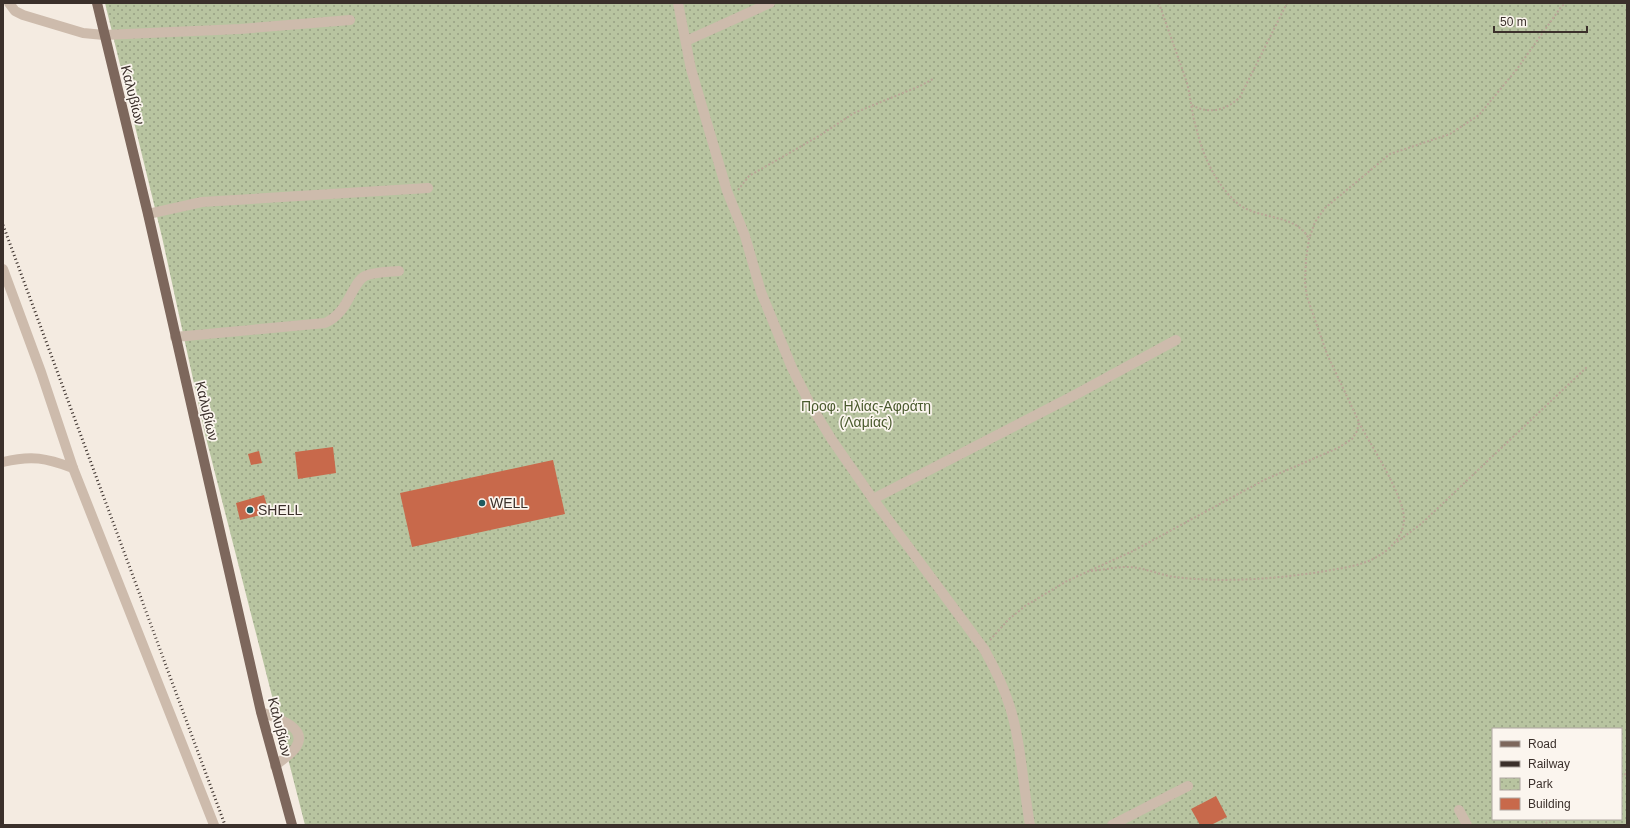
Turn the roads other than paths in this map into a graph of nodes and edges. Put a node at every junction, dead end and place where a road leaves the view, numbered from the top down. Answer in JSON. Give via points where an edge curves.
{"nodes":[{"id":1,"x":9,"y":3,"type":"edge"},
{"id":2,"x":97,"y":3,"type":"edge"},
{"id":3,"x":678,"y":3,"type":"edge"},
{"id":4,"x":770,"y":3,"type":"edge"},
{"id":5,"x":350,"y":20,"type":"dead end"},
{"id":6,"x":104,"y":35,"type":"junction"},
{"id":7,"x":686,"y":41,"type":"junction"},
{"id":8,"x":428,"y":188,"type":"dead end"},
{"id":9,"x":148,"y":214,"type":"junction"},
{"id":10,"x":3,"y":269,"type":"edge"},
{"id":11,"x":399,"y":271,"type":"dead end"},
{"id":12,"x":175,"y":338,"type":"junction"},
{"id":13,"x":1176,"y":340,"type":"dead end"},
{"id":14,"x":3,"y":462,"type":"edge"},
{"id":15,"x":73,"y":468,"type":"junction"},
{"id":16,"x":873,"y":499,"type":"junction"},
{"id":17,"x":261,"y":712,"type":"junction"},
{"id":18,"x":275,"y":766,"type":"junction"},
{"id":19,"x":1188,"y":786,"type":"dead end"},
{"id":20,"x":1459,"y":810,"type":"dead end"},
{"id":21,"x":214,"y":825,"type":"edge"},
{"id":22,"x":292,"y":825,"type":"edge"},
{"id":23,"x":1030,"y":825,"type":"edge"},
{"id":24,"x":1112,"y":825,"type":"edge"},
{"id":25,"x":1467,"y":825,"type":"edge"}],
"edges":[{"from":1,"to":6,"type":"street","via":[[22,15],[83,34]]},
{"from":2,"to":6,"type":"main road","name":"Καλυβίων"},
{"from":3,"to":7,"type":"street"},
{"from":4,"to":7,"type":"street"},
{"from":5,"to":6,"type":"street","via":[[240,29]]},
{"from":6,"to":9,"type":"main road","name":"Καλυβίων"},
{"from":7,"to":16,"type":"street","via":[[699,96],[761,292],[792,368],[832,440]]},
{"from":8,"to":9,"type":"street","via":[[202,202]]},
{"from":9,"to":12,"type":"main road","name":"Καλυβίων"},
{"from":10,"to":15,"type":"street","via":[[42,372]]},
{"from":11,"to":12,"type":"street","via":[[361,279],[346,306],[334,319],[325,323]]},
{"from":12,"to":17,"type":"main road","name":"Καλυβίων"},
{"from":13,"to":16,"type":"street"},
{"from":14,"to":15,"type":"street","via":[[47,458]]},
{"from":15,"to":21,"type":"street"},
{"from":16,"to":23,"type":"street","via":[[984,649],[998,675],[1010,706]]},
{"from":17,"to":18,"type":"main road","name":"Καλυβίων"},
{"from":17,"to":18,"type":"street","via":[[291,725],[297,731],[299,739],[296,747]]},
{"from":18,"to":22,"type":"main road","name":"Καλυβίων"},
{"from":19,"to":24,"type":"street"},
{"from":20,"to":25,"type":"street"}]}
